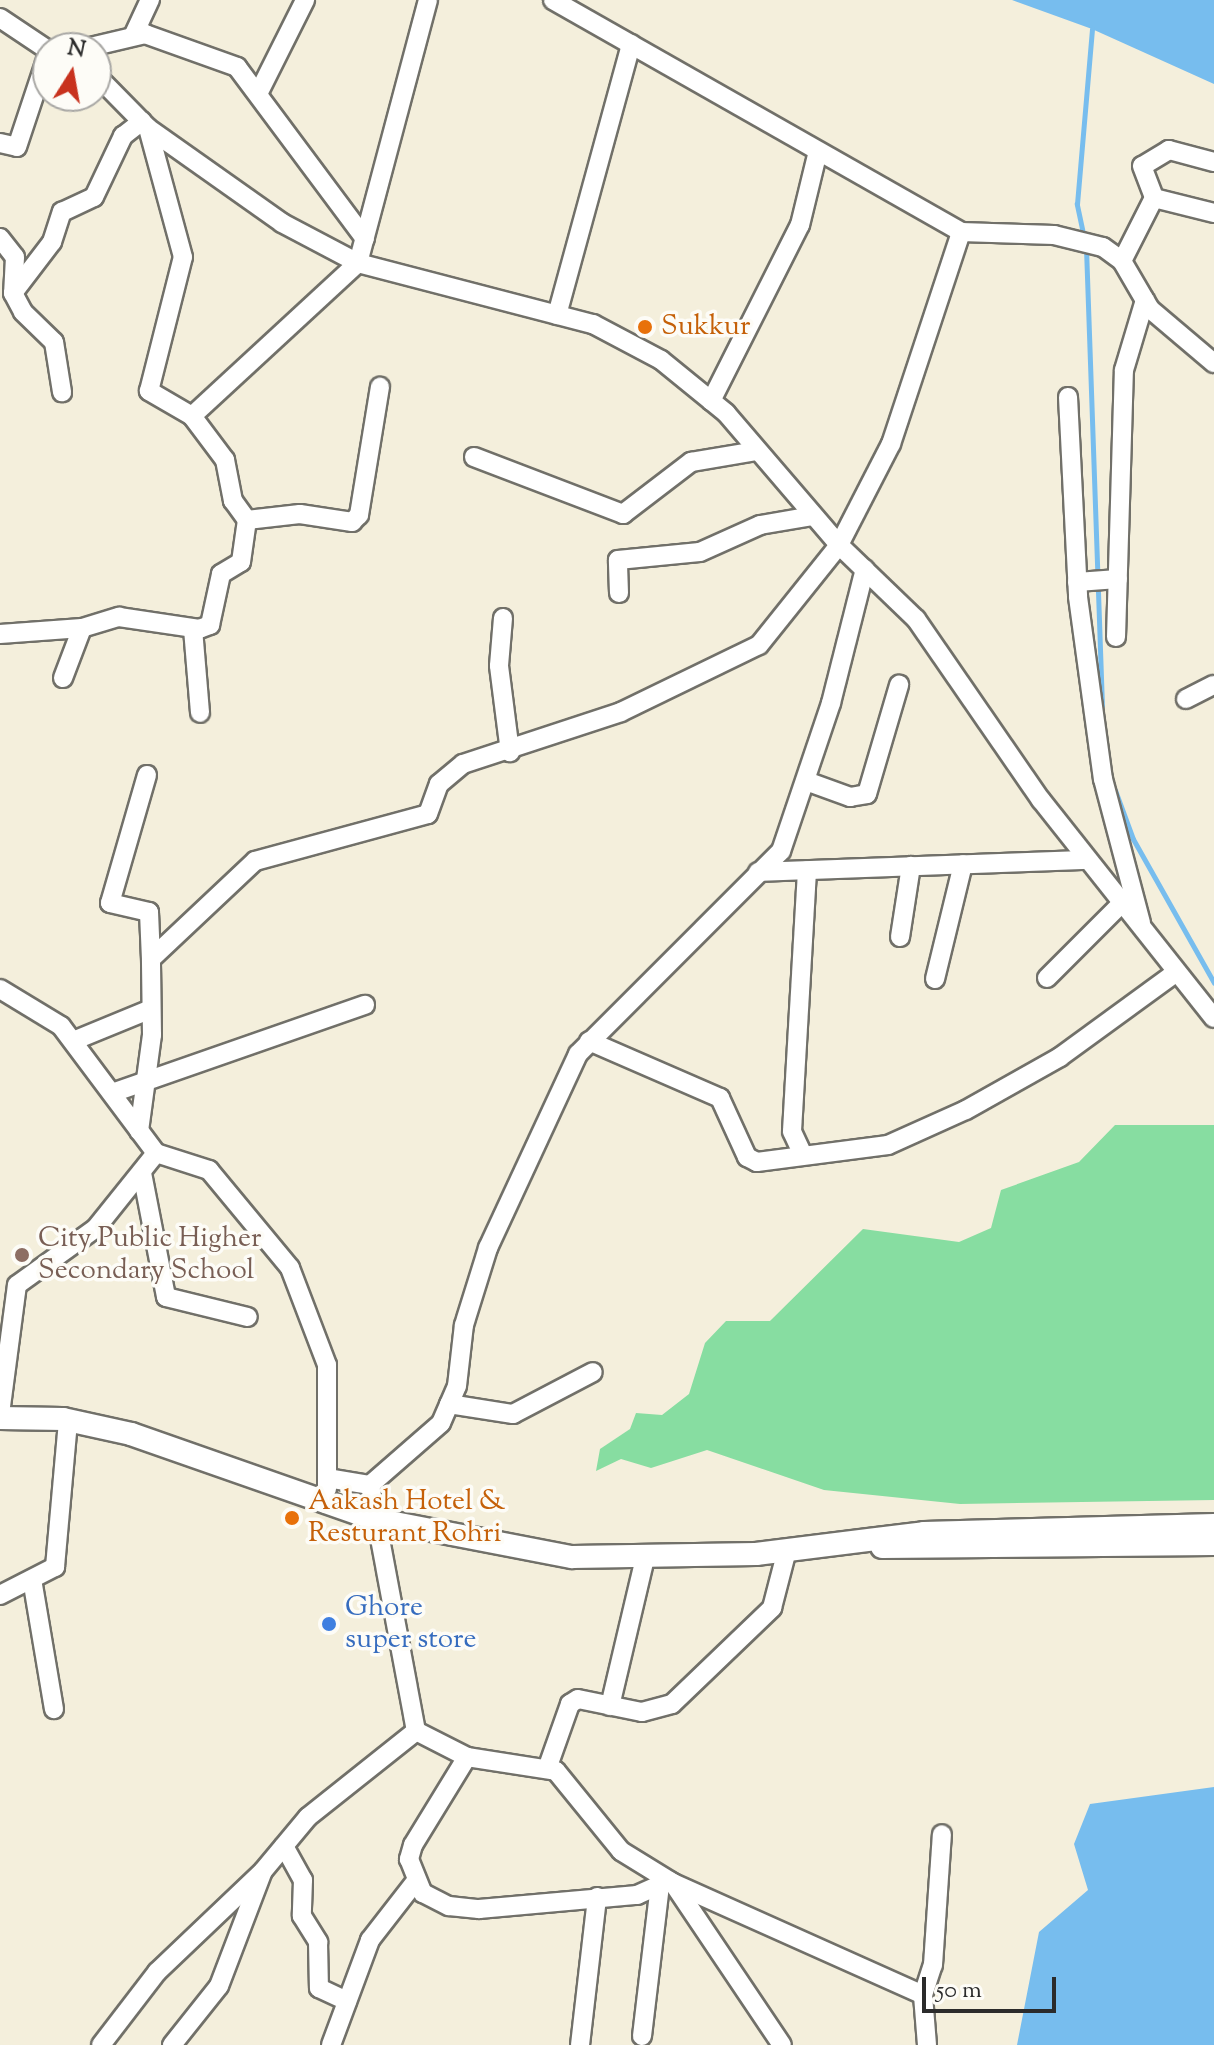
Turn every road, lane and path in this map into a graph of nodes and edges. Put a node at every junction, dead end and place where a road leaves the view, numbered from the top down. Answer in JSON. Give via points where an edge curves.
{"nodes":[{"id":1,"x":150,"y":0,"type":"edge"},
{"id":2,"x":305,"y":0,"type":"edge"},
{"id":3,"x":428,"y":0,"type":"edge"},
{"id":4,"x":553,"y":0,"type":"edge"},
{"id":5,"x":0,"y":18,"type":"edge"},
{"id":6,"x":134,"y":34,"type":"junction"},
{"id":7,"x":112,"y":40,"type":"edge"},
{"id":8,"x":32,"y":41,"type":"edge"},
{"id":9,"x":631,"y":44,"type":"junction"},
{"id":10,"x":260,"y":90,"type":"junction"},
{"id":11,"x":112,"y":91,"type":"edge"},
{"id":12,"x":32,"y":101,"type":"edge"},
{"id":13,"x":145,"y":124,"type":"junction"},
{"id":14,"x":0,"y":143,"type":"edge"},
{"id":15,"x":818,"y":151,"type":"junction"},
{"id":16,"x":1214,"y":162,"type":"edge"},
{"id":17,"x":1154,"y":198,"type":"junction"},
{"id":18,"x":1214,"y":213,"type":"edge"},
{"id":19,"x":961,"y":232,"type":"junction"},
{"id":20,"x":0,"y":238,"type":"edge"},
{"id":21,"x":365,"y":239,"type":"junction"},
{"id":22,"x":1122,"y":261,"type":"junction"},
{"id":23,"x":358,"y":263,"type":"junction"},
{"id":24,"x":13,"y":293,"type":"junction"},
{"id":25,"x":1145,"y":300,"type":"junction"},
{"id":26,"x":557,"y":315,"type":"junction"},
{"id":27,"x":1214,"y":363,"type":"edge"},
{"id":28,"x":380,"y":387,"type":"dead end"},
{"id":29,"x":62,"y":392,"type":"dead end"},
{"id":30,"x":1068,"y":397,"type":"dead end"},
{"id":31,"x":711,"y":401,"type":"junction"},
{"id":32,"x":192,"y":416,"type":"junction"},
{"id":33,"x":757,"y":451,"type":"junction"},
{"id":34,"x":474,"y":457,"type":"dead end"},
{"id":35,"x":813,"y":516,"type":"junction"},
{"id":36,"x":247,"y":520,"type":"junction"},
{"id":37,"x":839,"y":545,"type":"junction"},
{"id":38,"x":865,"y":569,"type":"junction"},
{"id":39,"x":1113,"y":579,"type":"junction"},
{"id":40,"x":1082,"y":582,"type":"junction"},
{"id":41,"x":619,"y":593,"type":"dead end"},
{"id":42,"x":503,"y":618,"type":"dead end"},
{"id":43,"x":82,"y":628,"type":"junction"},
{"id":44,"x":193,"y":629,"type":"junction"},
{"id":45,"x":0,"y":634,"type":"edge"},
{"id":46,"x":1116,"y":637,"type":"dead end"},
{"id":47,"x":63,"y":678,"type":"dead end"},
{"id":48,"x":899,"y":685,"type":"dead end"},
{"id":49,"x":1214,"y":685,"type":"edge"},
{"id":50,"x":1186,"y":699,"type":"dead end"},
{"id":51,"x":200,"y":713,"type":"dead end"},
{"id":52,"x":510,"y":752,"type":"junction"},
{"id":53,"x":147,"y":775,"type":"dead end"},
{"id":54,"x":806,"y":781,"type":"junction"},
{"id":55,"x":1087,"y":860,"type":"junction"},
{"id":56,"x":963,"y":864,"type":"junction"},
{"id":57,"x":911,"y":866,"type":"junction"},
{"id":58,"x":807,"y":870,"type":"junction"},
{"id":59,"x":758,"y":872,"type":"junction"},
{"id":60,"x":1121,"y":904,"type":"junction"},
{"id":61,"x":1143,"y":933,"type":"junction"},
{"id":62,"x":900,"y":937,"type":"dead end"},
{"id":63,"x":151,"y":959,"type":"junction"},
{"id":64,"x":1174,"y":974,"type":"junction"},
{"id":65,"x":1047,"y":978,"type":"dead end"},
{"id":66,"x":935,"y":979,"type":"dead end"},
{"id":67,"x":0,"y":989,"type":"edge"},
{"id":68,"x":365,"y":1005,"type":"dead end"},
{"id":69,"x":151,"y":1009,"type":"junction"},
{"id":70,"x":1214,"y":1018,"type":"edge"},
{"id":71,"x":73,"y":1041,"type":"junction"},
{"id":72,"x":589,"y":1041,"type":"junction"},
{"id":73,"x":145,"y":1084,"type":"junction"},
{"id":74,"x":112,"y":1093,"type":"junction"},
{"id":75,"x":139,"y":1131,"type":"junction"},
{"id":76,"x":156,"y":1153,"type":"junction"},
{"id":77,"x":803,"y":1155,"type":"junction"},
{"id":78,"x":142,"y":1173,"type":"junction"},
{"id":79,"x":248,"y":1317,"type":"dead end"},
{"id":80,"x":593,"y":1372,"type":"dead end"},
{"id":81,"x":449,"y":1404,"type":"junction"},
{"id":82,"x":0,"y":1416,"type":"edge"},
{"id":83,"x":68,"y":1420,"type":"junction"},
{"id":84,"x":370,"y":1485,"type":"junction"},
{"id":85,"x":327,"y":1489,"type":"junction"},
{"id":86,"x":374,"y":1519,"type":"junction"},
{"id":87,"x":1214,"y":1525,"type":"edge"},
{"id":88,"x":841,"y":1543,"type":"junction"},
{"id":89,"x":1214,"y":1544,"type":"edge"},
{"id":90,"x":787,"y":1550,"type":"junction"},
{"id":91,"x":645,"y":1558,"type":"junction"},
{"id":92,"x":32,"y":1579,"type":"junction"},
{"id":93,"x":0,"y":1595,"type":"edge"},
{"id":94,"x":610,"y":1706,"type":"junction"},
{"id":95,"x":54,"y":1709,"type":"dead end"},
{"id":96,"x":416,"y":1731,"type":"junction"},
{"id":97,"x":467,"y":1757,"type":"junction"},
{"id":98,"x":547,"y":1769,"type":"junction"},
{"id":99,"x":942,"y":1834,"type":"dead end"},
{"id":100,"x":284,"y":1846,"type":"junction"},
{"id":101,"x":263,"y":1871,"type":"junction"},
{"id":102,"x":416,"y":1881,"type":"junction"},
{"id":103,"x":667,"y":1883,"type":"junction"},
{"id":104,"x":597,"y":1897,"type":"junction"},
{"id":105,"x":923,"y":1995,"type":"junction"},
{"id":106,"x":347,"y":2001,"type":"junction"},
{"id":107,"x":642,"y":2036,"type":"dead end"},
{"id":108,"x":101,"y":2045,"type":"edge"},
{"id":109,"x":172,"y":2045,"type":"edge"},
{"id":110,"x":331,"y":2045,"type":"edge"},
{"id":111,"x":580,"y":2045,"type":"edge"},
{"id":112,"x":782,"y":2045,"type":"edge"},
{"id":113,"x":927,"y":2045,"type":"edge"}],
"edges":[{"from":1,"to":6,"type":"street"},
{"from":2,"to":10,"type":"street"},
{"from":3,"to":21,"type":"street"},
{"from":4,"to":9,"type":"street"},
{"from":5,"to":8,"type":"street"},
{"from":6,"to":7,"type":"street"},
{"from":6,"to":10,"type":"street","via":[[187,43],[237,67]]},
{"from":9,"to":15,"type":"street"},
{"from":9,"to":26,"type":"street"},
{"from":10,"to":21,"type":"street"},
{"from":11,"to":13,"type":"street"},
{"from":12,"to":14,"type":"street","via":[[17,147]]},
{"from":13,"to":23,"type":"street","via":[[282,223]]},
{"from":13,"to":24,"type":"street","via":[[123,136],[94,197],[62,212],[52,242]]},
{"from":13,"to":32,"type":"street","via":[[183,257],[149,391]]},
{"from":15,"to":19,"type":"street"},
{"from":15,"to":31,"type":"street","via":[[800,225]]},
{"from":16,"to":17,"type":"street","via":[[1169,150],[1154,155],[1142,166]]},
{"from":17,"to":18,"type":"street"},
{"from":17,"to":22,"type":"street"},
{"from":19,"to":22,"type":"street","via":[[1054,235],[1103,247]]},
{"from":19,"to":37,"type":"street","via":[[891,444]]},
{"from":20,"to":24,"type":"street","via":[[15,257]]},
{"from":21,"to":23,"type":"street"},
{"from":22,"to":25,"type":"street"},
{"from":23,"to":26,"type":"street"},
{"from":23,"to":32,"type":"street"},
{"from":24,"to":29,"type":"street","via":[[54,342]]},
{"from":25,"to":27,"type":"street","via":[[1185,344]]},
{"from":25,"to":39,"type":"street","via":[[1124,370]]},
{"from":26,"to":31,"type":"street","via":[[593,324],[661,360]]},
{"from":28,"to":36,"type":"street","via":[[359,515],[352,522],[300,514]]},
{"from":30,"to":40,"type":"street"},
{"from":31,"to":33,"type":"street"},
{"from":32,"to":36,"type":"street","via":[[225,460],[233,501]]},
{"from":33,"to":34,"type":"street","via":[[691,462],[623,514]]},
{"from":33,"to":35,"type":"street"},
{"from":35,"to":37,"type":"street"},
{"from":35,"to":41,"type":"street","via":[[760,525],[700,552],[618,560]]},
{"from":36,"to":44,"type":"street","via":[[241,562],[221,574],[210,625]]},
{"from":37,"to":38,"type":"street"},
{"from":37,"to":52,"type":"street","via":[[759,645],[621,712]]},
{"from":38,"to":54,"type":"street"},
{"from":38,"to":55,"type":"street","via":[[916,619]]},
{"from":39,"to":40,"type":"street"},
{"from":39,"to":46,"type":"street"},
{"from":40,"to":61,"type":"street","via":[[1103,779]]},
{"from":42,"to":52,"type":"street","via":[[499,666]]},
{"from":43,"to":44,"type":"street","via":[[119,617]]},
{"from":43,"to":45,"type":"street"},
{"from":43,"to":47,"type":"street"},
{"from":44,"to":51,"type":"street","via":[[192,692]]},
{"from":48,"to":54,"type":"street","via":[[867,794],[850,797]]},
{"from":49,"to":50,"type":"street"},
{"from":52,"to":63,"type":"street","via":[[463,764],[439,784],[428,814],[255,861]]},
{"from":53,"to":63,"type":"street","via":[[110,903],[149,912]]},
{"from":54,"to":59,"type":"street","via":[[781,851]]},
{"from":55,"to":56,"type":"street"},
{"from":55,"to":60,"type":"street"},
{"from":56,"to":57,"type":"street"},
{"from":56,"to":66,"type":"street"},
{"from":57,"to":58,"type":"street"},
{"from":57,"to":62,"type":"street"},
{"from":58,"to":59,"type":"street"},
{"from":58,"to":77,"type":"street","via":[[792,1131]]},
{"from":59,"to":72,"type":"street"},
{"from":60,"to":61,"type":"street"},
{"from":60,"to":65,"type":"street"},
{"from":61,"to":64,"type":"street"},
{"from":63,"to":69,"type":"street"},
{"from":64,"to":70,"type":"street"},
{"from":64,"to":77,"type":"street","via":[[1060,1057],[966,1110],[888,1145]]},
{"from":67,"to":71,"type":"street"},
{"from":68,"to":73,"type":"street"},
{"from":69,"to":71,"type":"street"},
{"from":69,"to":73,"type":"street"},
{"from":71,"to":74,"type":"street"},
{"from":72,"to":77,"type":"street","via":[[720,1098],[747,1157]]},
{"from":72,"to":81,"type":"street","via":[[488,1248]]},
{"from":73,"to":74,"type":"street"},
{"from":73,"to":75,"type":"street"},
{"from":74,"to":75,"type":"street"},
{"from":75,"to":76,"type":"street"},
{"from":76,"to":78,"type":"street"},
{"from":76,"to":85,"type":"street","via":[[209,1170],[290,1268],[327,1365]]},
{"from":78,"to":79,"type":"street","via":[[166,1297]]},
{"from":78,"to":82,"type":"street","via":[[96,1228],[17,1285]]},
{"from":80,"to":81,"type":"street","via":[[513,1414]]},
{"from":81,"to":84,"type":"street","via":[[441,1423]]},
{"from":82,"to":83,"type":"main road"},
{"from":83,"to":85,"type":"main road"},
{"from":83,"to":92,"type":"street","via":[[58,1557]]},
{"from":84,"to":85,"type":"street"},
{"from":84,"to":86,"type":"street"},
{"from":85,"to":86,"type":"main road"},
{"from":86,"to":91,"type":"main road","via":[[572,1557]]},
{"from":86,"to":96,"type":"street"},
{"from":87,"to":88,"type":"main road","via":[[924,1533]]},
{"from":88,"to":89,"type":"main road","via":[[924,1552]]},
{"from":88,"to":90,"type":"main road"},
{"from":90,"to":91,"type":"main road"},
{"from":90,"to":94,"type":"street","via":[[772,1608],[672,1704],[656,1712]]},
{"from":91,"to":94,"type":"street"},
{"from":92,"to":93,"type":"street"},
{"from":92,"to":95,"type":"street"},
{"from":94,"to":98,"type":"street","via":[[570,1704]]},
{"from":96,"to":97,"type":"street"},
{"from":96,"to":100,"type":"street","via":[[308,1817]]},
{"from":97,"to":98,"type":"street"},
{"from":97,"to":102,"type":"street","via":[[413,1845]]},
{"from":98,"to":103,"type":"street","via":[[556,1771],[621,1851]]},
{"from":99,"to":105,"type":"street","via":[[933,1965]]},
{"from":100,"to":101,"type":"street"},
{"from":100,"to":106,"type":"street","via":[[303,1880],[302,1916],[318,1942],[319,1988]]},
{"from":101,"to":108,"type":"street","via":[[167,1961]]},
{"from":101,"to":109,"type":"street","via":[[219,1986]]},
{"from":102,"to":104,"type":"street","via":[[449,1906]]},
{"from":102,"to":106,"type":"street","via":[[370,1940]]},
{"from":103,"to":104,"type":"street"},
{"from":103,"to":105,"type":"street"},
{"from":103,"to":107,"type":"street"},
{"from":103,"to":112,"type":"street"},
{"from":104,"to":111,"type":"street"},
{"from":105,"to":113,"type":"street"},
{"from":106,"to":110,"type":"street"}]}
